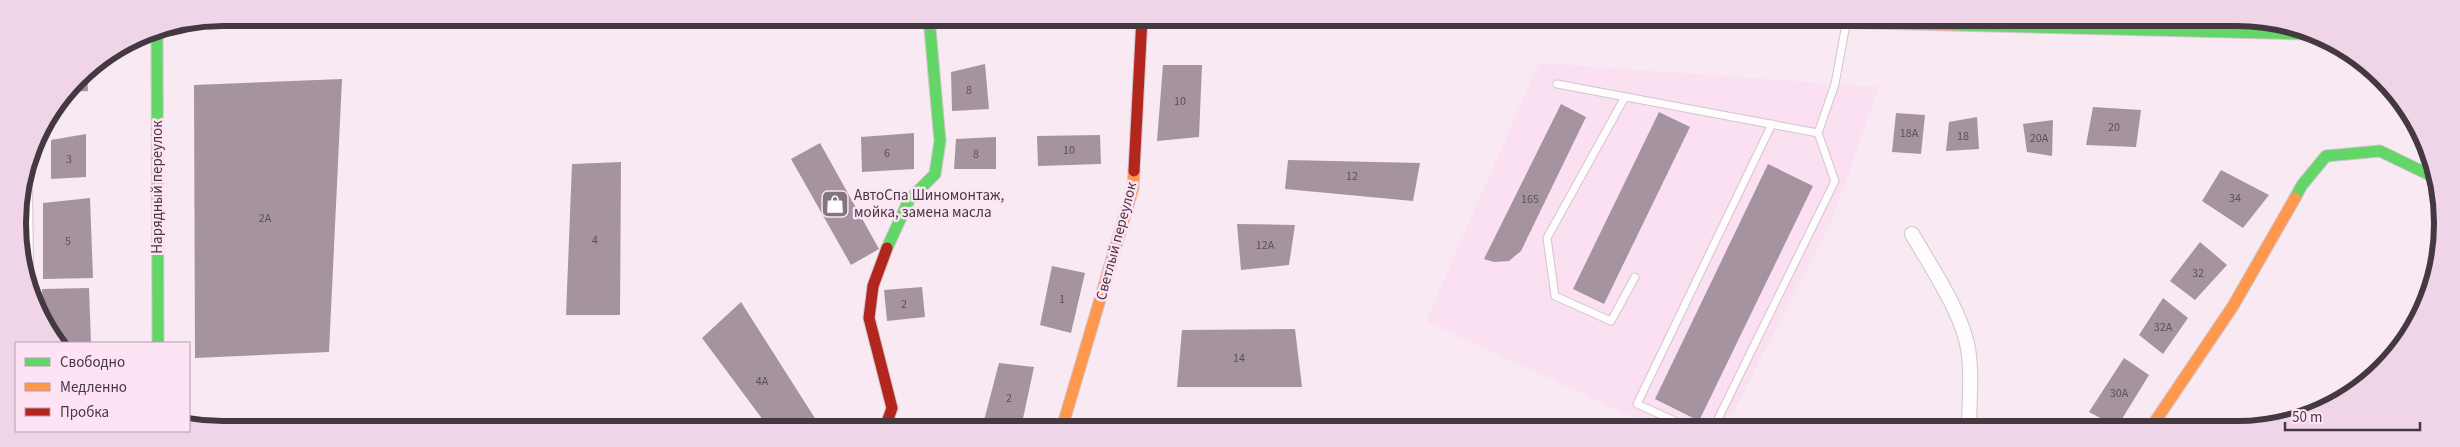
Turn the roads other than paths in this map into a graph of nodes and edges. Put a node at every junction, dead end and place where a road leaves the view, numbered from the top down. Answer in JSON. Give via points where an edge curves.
{"nodes":[{"id":1,"x":930,"y":26,"type":"edge"},
{"id":2,"x":1142,"y":26,"type":"edge"},
{"id":3,"x":1846,"y":26,"type":"edge"},
{"id":4,"x":2103,"y":26,"type":"edge"},
{"id":5,"x":2289,"y":33,"type":"edge"},
{"id":6,"x":157,"y":38,"type":"edge"},
{"id":7,"x":1557,"y":84,"type":"dead end"},
{"id":8,"x":1625,"y":97,"type":"junction"},
{"id":9,"x":1772,"y":124,"type":"junction"},
{"id":10,"x":1818,"y":133,"type":"junction"},
{"id":11,"x":2427,"y":174,"type":"edge"},
{"id":12,"x":1912,"y":234,"type":"dead end"},
{"id":13,"x":1635,"y":277,"type":"dead end"},
{"id":14,"x":158,"y":342,"type":"edge"},
{"id":15,"x":887,"y":421,"type":"edge"},
{"id":16,"x":1064,"y":421,"type":"edge"},
{"id":17,"x":1675,"y":421,"type":"edge"},
{"id":18,"x":1717,"y":421,"type":"edge"},
{"id":19,"x":1969,"y":421,"type":"edge"},
{"id":20,"x":2155,"y":421,"type":"edge"}],
"edges":[{"from":1,"to":15,"type":"street","via":[[940,141],[935,174],[909,200],[892,234],[873,286],[869,318],[892,408]]},
{"from":2,"to":16,"type":"street","name":"Светлый переулок","via":[[1134,188]]},
{"from":3,"to":10,"type":"lane","via":[[1835,84]]},
{"from":4,"to":5,"type":"street"},
{"from":6,"to":14,"type":"street","name":"Нарядный переулок"},
{"from":7,"to":8,"type":"lane"},
{"from":8,"to":9,"type":"lane"},
{"from":8,"to":13,"type":"lane","via":[[1546,238],[1555,296],[1611,321]]},
{"from":9,"to":10,"type":"lane"},
{"from":9,"to":17,"type":"lane","via":[[1637,404]]},
{"from":10,"to":18,"type":"lane","via":[[1835,181]]},
{"from":11,"to":20,"type":"street","via":[[2380,151],[2326,156],[2302,185],[2234,306]]},
{"from":12,"to":19,"type":"street","via":[[1961,326],[1969,355]]}]}
